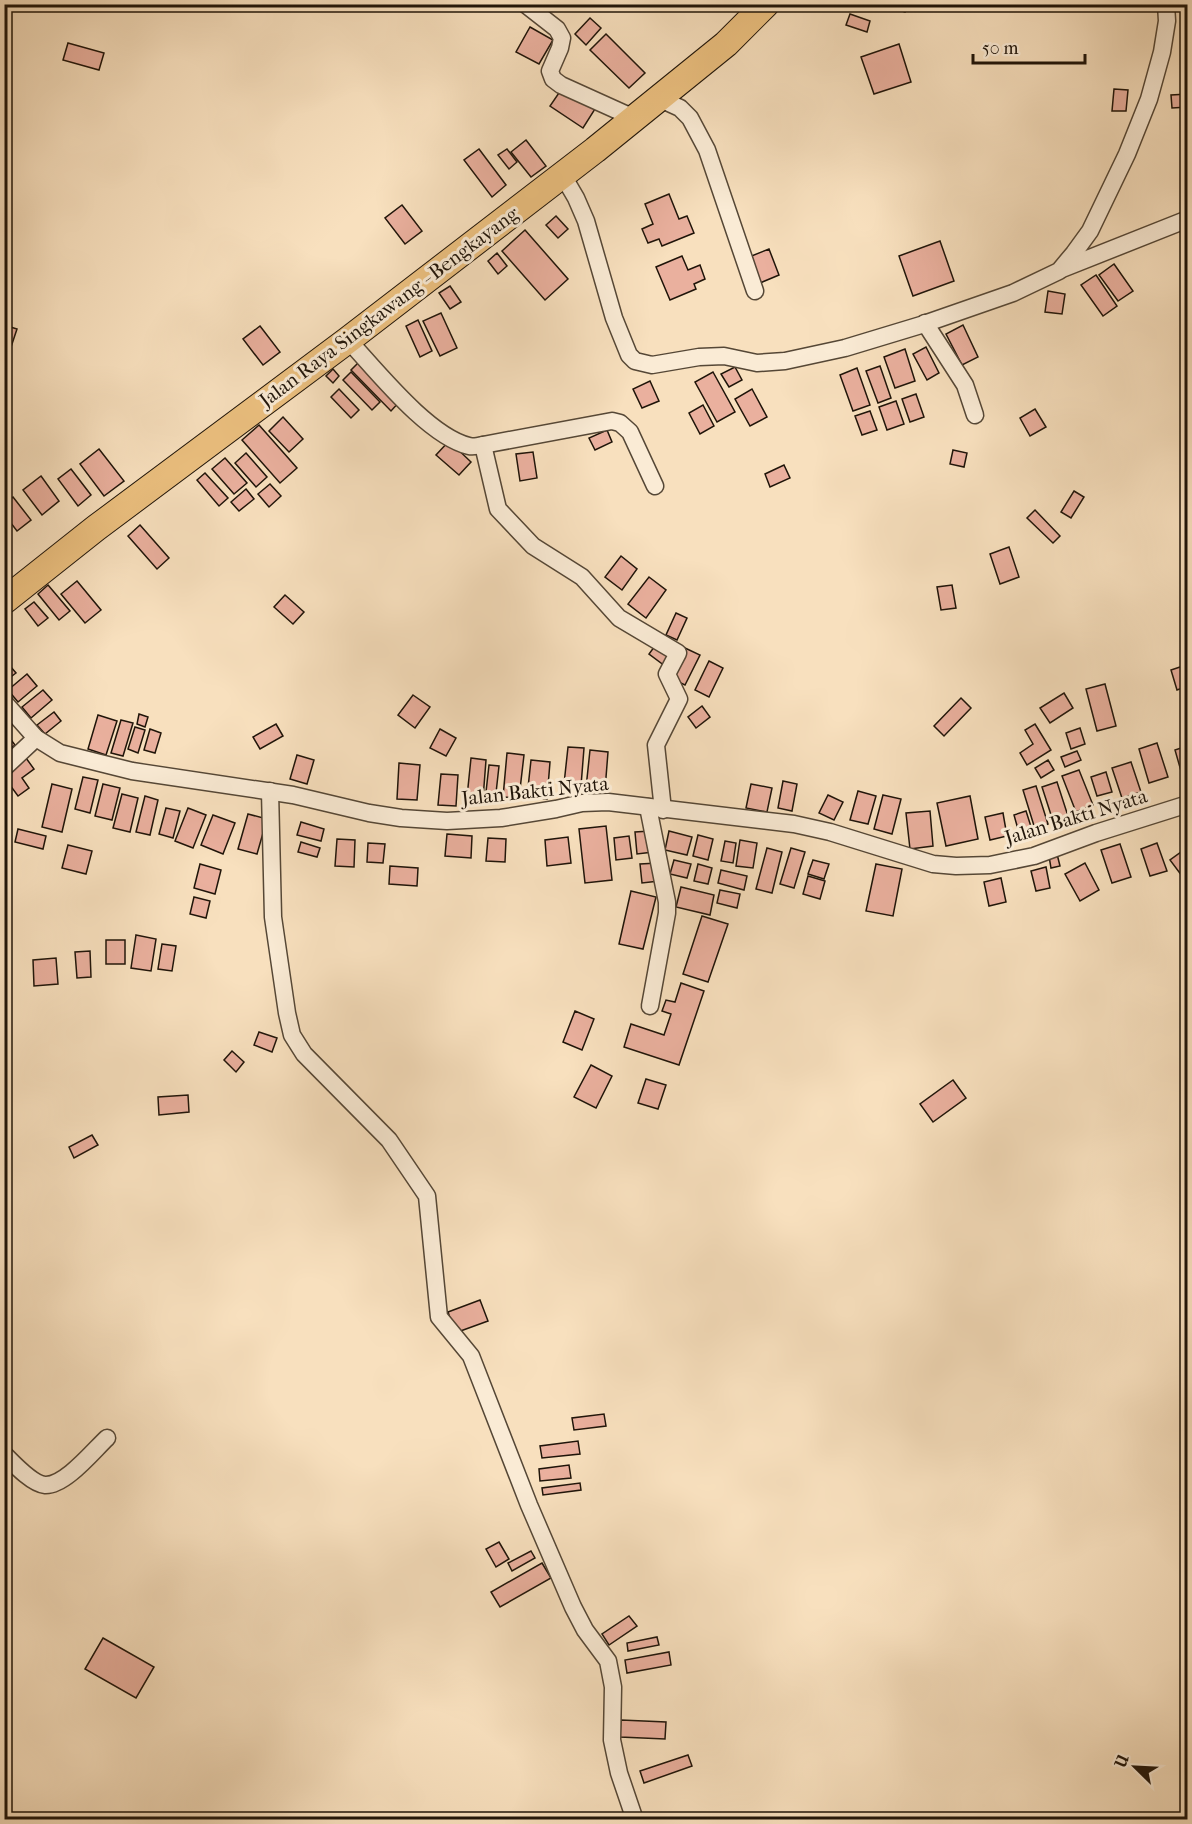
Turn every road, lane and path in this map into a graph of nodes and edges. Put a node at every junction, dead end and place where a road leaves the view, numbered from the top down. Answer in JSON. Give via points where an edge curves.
{"nodes":[{"id":1,"x":525,"y":4,"type":"edge"},
{"id":2,"x":766,"y":4,"type":"edge"},
{"id":3,"x":1166,"y":4,"type":"edge"},
{"id":4,"x":658,"y":98,"type":"junction"},
{"id":5,"x":634,"y":118,"type":"junction"},
{"id":6,"x":562,"y":174,"type":"junction"},
{"id":7,"x":1188,"y":219,"type":"edge"},
{"id":8,"x":1059,"y":270,"type":"junction"},
{"id":9,"x":755,"y":291,"type":"dead end"},
{"id":10,"x":925,"y":323,"type":"junction"},
{"id":11,"x":348,"y":339,"type":"junction"},
{"id":12,"x":975,"y":415,"type":"dead end"},
{"id":13,"x":483,"y":445,"type":"junction"},
{"id":14,"x":655,"y":486,"type":"dead end"},
{"id":15,"x":4,"y":601,"type":"edge"},
{"id":16,"x":4,"y":702,"type":"edge"},
{"id":17,"x":36,"y":738,"type":"junction"},
{"id":18,"x":4,"y":768,"type":"edge"},
{"id":19,"x":270,"y":791,"type":"junction"},
{"id":20,"x":1188,"y":804,"type":"edge"},
{"id":21,"x":655,"y":808,"type":"junction"},
{"id":22,"x":650,"y":1006,"type":"dead end"},
{"id":23,"x":107,"y":1438,"type":"dead end"},
{"id":24,"x":4,"y":1454,"type":"edge"},
{"id":25,"x":635,"y":1820,"type":"edge"}],
"edges":[{"from":1,"to":5,"type":"street","via":[[557,29],[562,38],[550,71],[553,79]]},
{"from":2,"to":4,"type":"main road","name":"Jalan Raya Singkawang - Bengkayang","via":[[726,44]]},
{"from":3,"to":8,"type":"street","via":[[1162,52],[1127,154],[1090,231]]},
{"from":4,"to":5,"type":"main road","name":"Jalan Raya Singkawang - Bengkayang"},
{"from":4,"to":9,"type":"street","via":[[680,108],[690,118],[707,150]]},
{"from":5,"to":6,"type":"main road","name":"Jalan Raya Singkawang - Bengkayang"},
{"from":6,"to":10,"type":"street","via":[[586,221],[614,318],[635,361],[652,365],[724,356],[757,363],[785,362]]},
{"from":6,"to":11,"type":"main road","name":"Jalan Raya Singkawang - Bengkayang"},
{"from":7,"to":8,"type":"street"},
{"from":8,"to":10,"type":"street","via":[[1013,293]]},
{"from":10,"to":12,"type":"street","via":[[965,385]]},
{"from":11,"to":13,"type":"street","via":[[423,419],[456,441],[471,447]]},
{"from":11,"to":15,"type":"main road","name":"Jalan Raya Singkawang - Bengkayang"},
{"from":13,"to":14,"type":"street","via":[[612,421],[630,432]]},
{"from":13,"to":21,"type":"street","via":[[498,509],[533,546],[582,577],[619,618],[678,653],[667,674],[679,699],[656,745]]},
{"from":16,"to":17,"type":"street","name":"Jalan Bakti Nyata"},
{"from":17,"to":18,"type":"street"},
{"from":17,"to":19,"type":"street","name":"Jalan Bakti Nyata","via":[[60,753],[132,771]]},
{"from":19,"to":21,"type":"street","name":"Jalan Bakti Nyata","via":[[369,813],[447,821],[501,818],[582,803]]},
{"from":19,"to":25,"type":"street","via":[[273,917],[292,1035],[304,1054],[389,1140],[427,1196],[439,1317],[471,1356],[573,1607],[608,1661],[613,1687],[612,1740]]},
{"from":20,"to":21,"type":"street","name":"Jalan Bakti Nyata","via":[[1034,856],[990,865],[956,866],[933,864],[794,824]]},
{"from":21,"to":22,"type":"street","via":[[667,913]]},
{"from":23,"to":24,"type":"street","via":[[75,1470],[44,1485]]}]}
